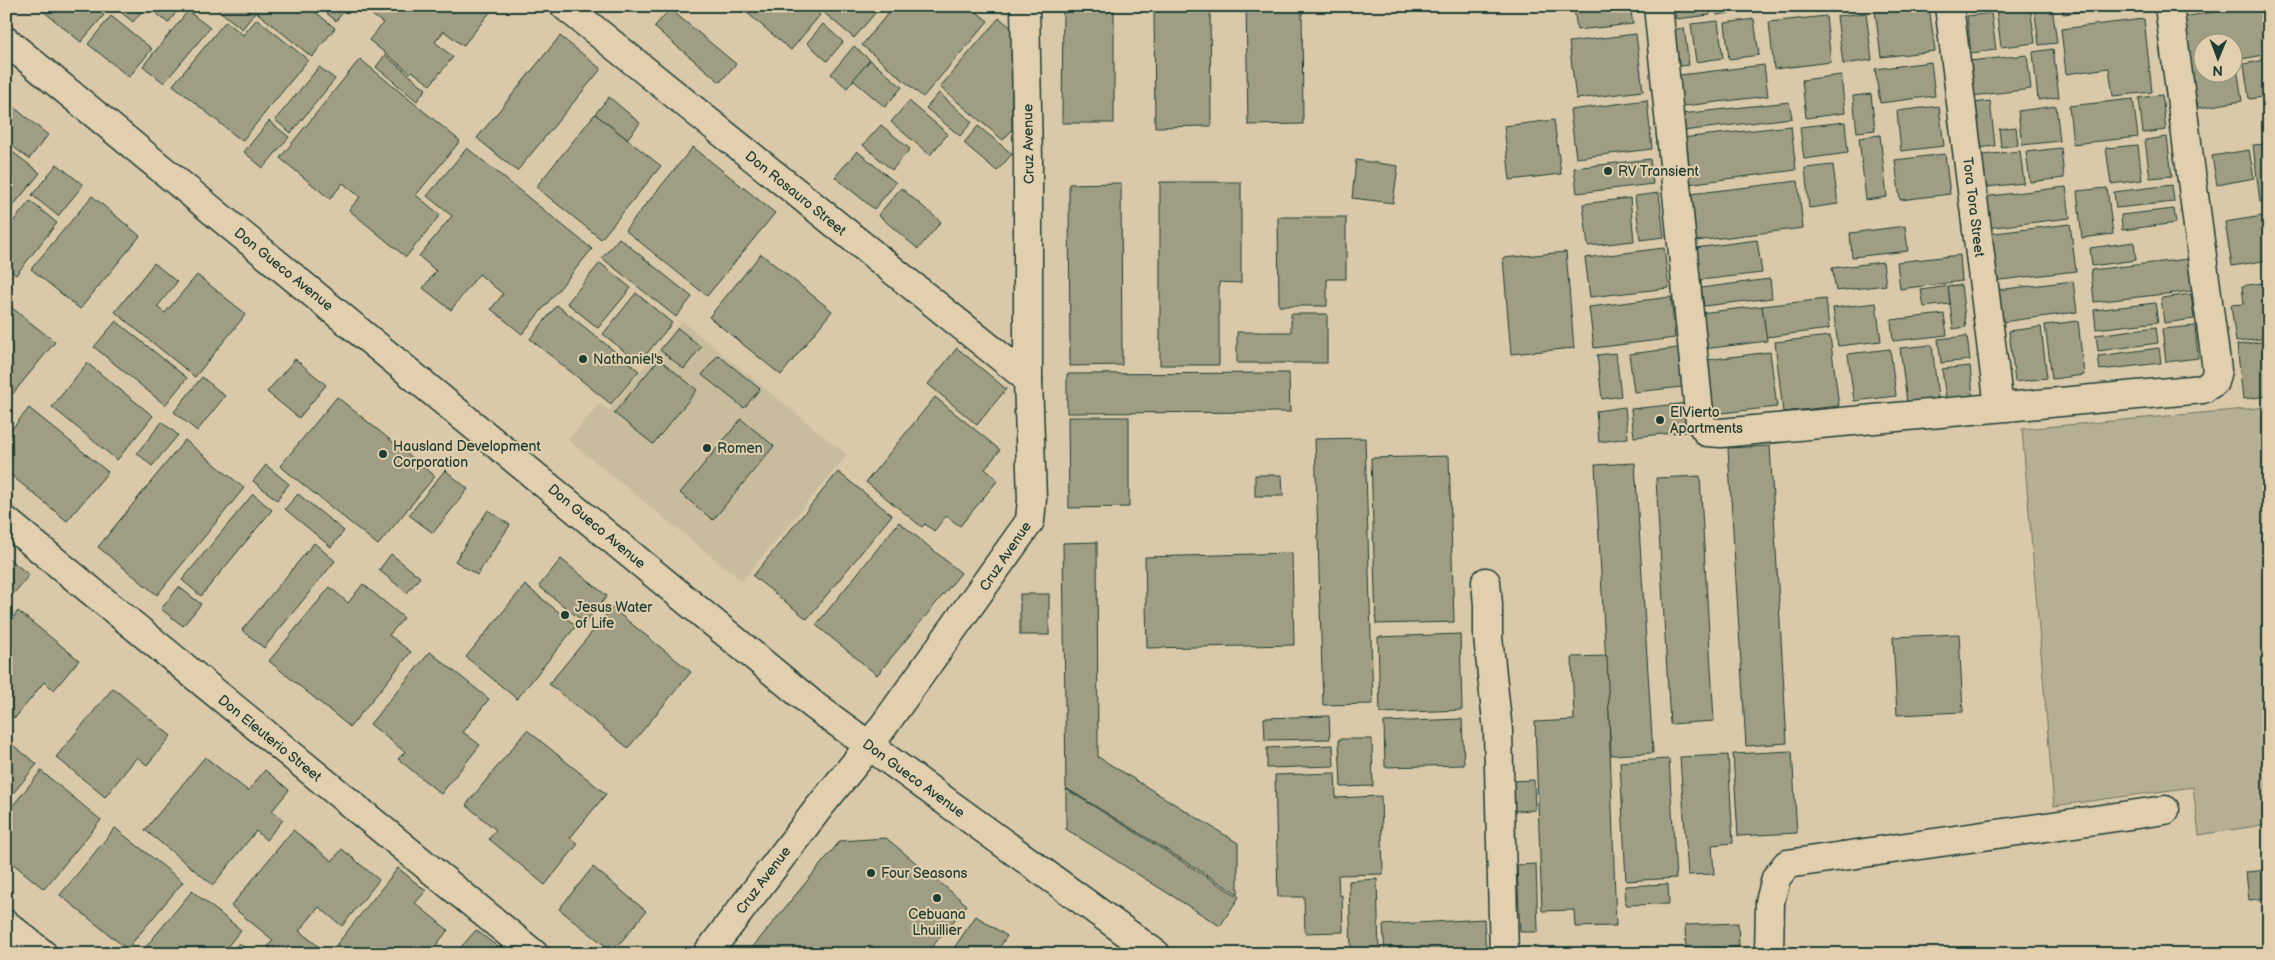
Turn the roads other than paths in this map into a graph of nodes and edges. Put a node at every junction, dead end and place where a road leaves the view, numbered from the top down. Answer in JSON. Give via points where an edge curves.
{"nodes":[{"id":1,"x":564,"y":6,"type":"edge"},
{"id":2,"x":1658,"y":6,"type":"edge"},
{"id":3,"x":1949,"y":6,"type":"edge"},
{"id":4,"x":2169,"y":6,"type":"edge"},
{"id":5,"x":1024,"y":7,"type":"edge"},
{"id":6,"x":6,"y":41,"type":"edge"},
{"id":7,"x":1028,"y":379,"type":"junction"},
{"id":8,"x":1998,"y":407,"type":"junction"},
{"id":9,"x":6,"y":521,"type":"edge"},
{"id":10,"x":1486,"y":582,"type":"dead end"},
{"id":11,"x":870,"y":745,"type":"junction"},
{"id":12,"x":2165,"y":810,"type":"dead end"},
{"id":13,"x":6,"y":924,"type":"edge"},
{"id":14,"x":43,"y":954,"type":"edge"},
{"id":15,"x":534,"y":954,"type":"edge"},
{"id":16,"x":707,"y":954,"type":"edge"},
{"id":17,"x":1156,"y":954,"type":"edge"},
{"id":18,"x":1504,"y":954,"type":"edge"},
{"id":19,"x":1770,"y":954,"type":"edge"}],
"edges":[{"from":1,"to":7,"type":"street","name":"Don Rosauro Street"},
{"from":2,"to":8,"type":"street","via":[[1700,422],[1707,432]]},
{"from":3,"to":8,"type":"street","name":"Tora Tora Street"},
{"from":4,"to":8,"type":"street","via":[[2217,370],[2214,382],[2203,389]]},
{"from":5,"to":7,"type":"street","name":"Cruz Avenue"},
{"from":6,"to":11,"type":"street","name":"Don Gueco Avenue","via":[[761,663]]},
{"from":7,"to":11,"type":"street","name":"Cruz Avenue","via":[[1030,521]]},
{"from":9,"to":15,"type":"street","name":"Don Eleuterio Street"},
{"from":10,"to":18,"type":"street","via":[[1498,731]]},
{"from":11,"to":16,"type":"street","name":"Cruz Avenue"},
{"from":11,"to":17,"type":"street","name":"Don Gueco Avenue"},
{"from":12,"to":19,"type":"street","via":[[1787,864],[1776,878],[1770,902]]},
{"from":13,"to":14,"type":"street"}]}
